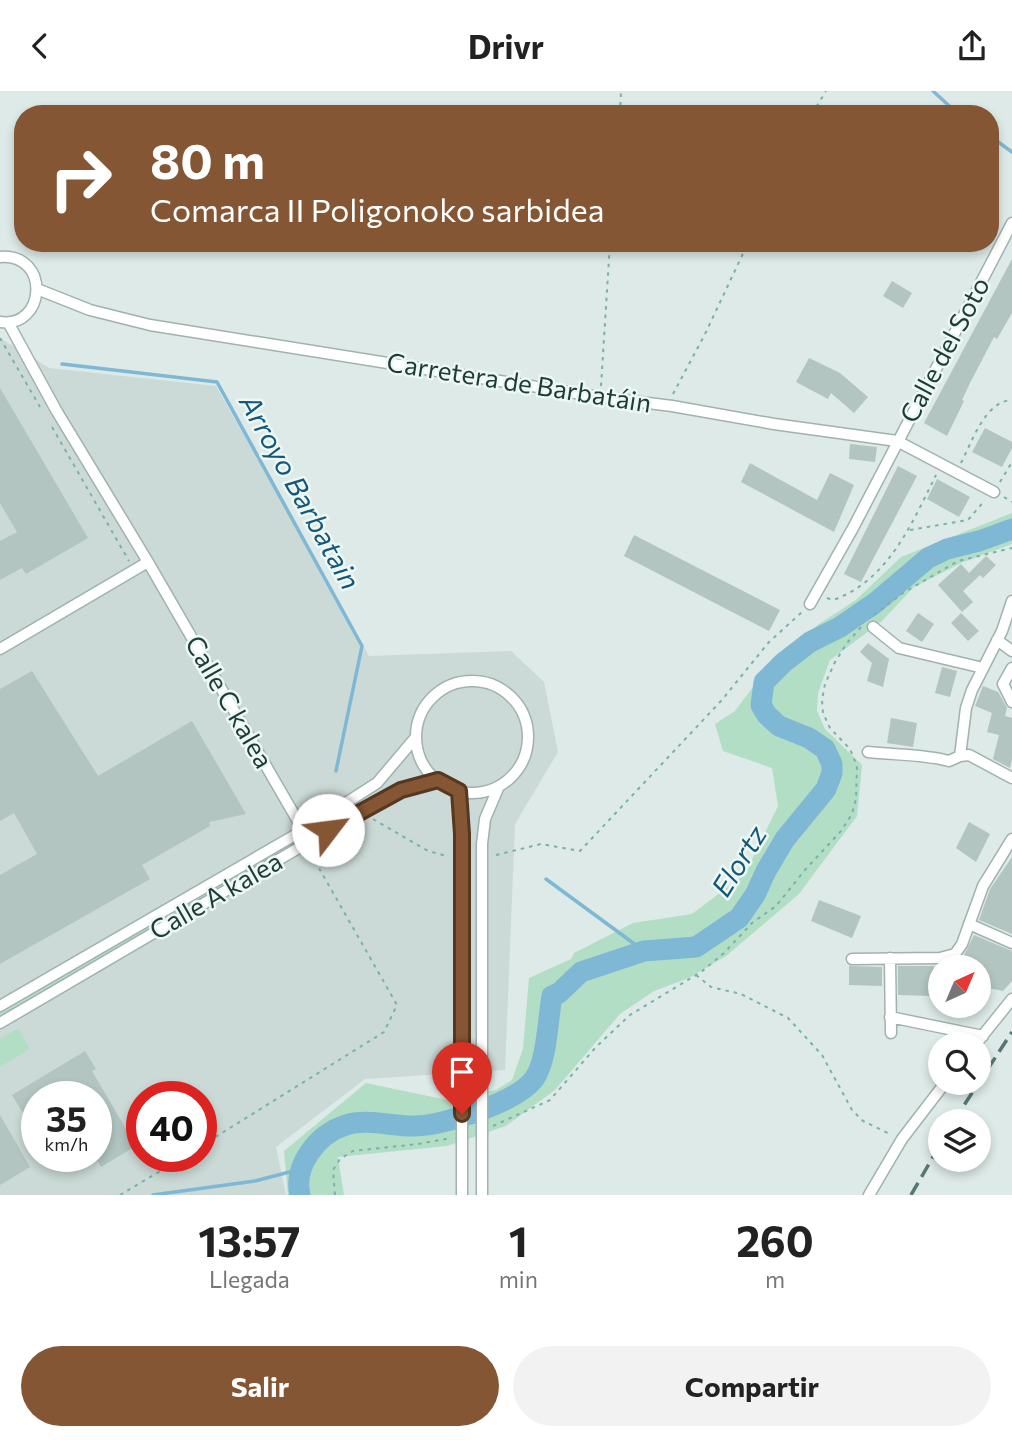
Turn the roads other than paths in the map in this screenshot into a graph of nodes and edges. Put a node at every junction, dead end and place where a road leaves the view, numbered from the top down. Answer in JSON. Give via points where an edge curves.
{"nodes":[{"id":1,"x":1012,"y":223,"type":"edge"},
{"id":2,"x":999,"y":248,"type":"edge"},
{"id":3,"x":997,"y":252,"type":"edge"},
{"id":4,"x":0,"y":257,"type":"edge"},
{"id":5,"x":37,"y":289,"type":"junction"},
{"id":6,"x":5,"y":323,"type":"edge"},
{"id":7,"x":897,"y":441,"type":"junction"},
{"id":8,"x":994,"y":492,"type":"road end"},
{"id":9,"x":148,"y":562,"type":"junction"},
{"id":10,"x":1012,"y":601,"type":"edge"},
{"id":11,"x":810,"y":604,"type":"road end"},
{"id":12,"x":873,"y":627,"type":"dead end"},
{"id":13,"x":997,"y":640,"type":"junction"},
{"id":14,"x":0,"y":649,"type":"edge"},
{"id":15,"x":1012,"y":651,"type":"edge"},
{"id":16,"x":1012,"y":668,"type":"edge"},
{"id":17,"x":983,"y":669,"type":"junction"},
{"id":18,"x":1012,"y":702,"type":"edge"},
{"id":19,"x":416,"y":737,"type":"junction"},
{"id":20,"x":868,"y":752,"type":"dead end"},
{"id":21,"x":960,"y":756,"type":"junction"},
{"id":22,"x":1011,"y":775,"type":"edge"},
{"id":23,"x":438,"y":780,"type":"junction"},
{"id":24,"x":499,"y":786,"type":"junction"},
{"id":25,"x":459,"y":791,"type":"junction"},
{"id":26,"x":302,"y":831,"type":"junction"},
{"id":27,"x":1012,"y":839,"type":"edge"},
{"id":28,"x":310,"y":842,"type":"junction"},
{"id":29,"x":969,"y":924,"type":"junction"},
{"id":30,"x":1012,"y":943,"type":"edge"},
{"id":31,"x":890,"y":958,"type":"junction"},
{"id":32,"x":852,"y":959,"type":"dead end"},
{"id":33,"x":1012,"y":999,"type":"edge"},
{"id":34,"x":0,"y":1006,"type":"edge"},
{"id":35,"x":890,"y":1017,"type":"junction"},
{"id":36,"x":0,"y":1023,"type":"edge"},
{"id":37,"x":948,"y":1032,"type":"edge"},
{"id":38,"x":985,"y":1032,"type":"edge"},
{"id":39,"x":891,"y":1033,"type":"dead end"},
{"id":40,"x":936,"y":1095,"type":"edge"},
{"id":41,"x":462,"y":1195,"type":"edge"},
{"id":42,"x":482,"y":1195,"type":"edge"},
{"id":43,"x":869,"y":1195,"type":"edge"}],
"edges":[{"from":1,"to":2,"type":"street","name":"Calle del Soto"},
{"from":3,"to":7,"type":"street","name":"Calle del Soto"},
{"from":4,"to":5,"type":"street","via":[[24,263]]},
{"from":5,"to":6,"type":"street","via":[[31,310]]},
{"from":5,"to":7,"type":"street","name":"Carretera de Barbatáin","via":[[90,310],[150,325]]},
{"from":6,"to":9,"type":"street","name":"Calle C kalea"},
{"from":7,"to":8,"type":"street","name":"Carretera de Barbatáin"},
{"from":7,"to":11,"type":"street","name":"Calle del Soto"},
{"from":9,"to":14,"type":"street"},
{"from":9,"to":26,"type":"street","name":"Calle C kalea"},
{"from":10,"to":13,"type":"street"},
{"from":12,"to":17,"type":"street","via":[[899,648]]},
{"from":13,"to":15,"type":"street"},
{"from":13,"to":17,"type":"street"},
{"from":16,"to":18,"type":"street","via":[[1003,684]]},
{"from":17,"to":21,"type":"street","via":[[966,708]]},
{"from":19,"to":23,"type":"street","via":[[426,768]]},
{"from":19,"to":24,"type":"street","via":[[419,719],[440,690],[475,681],[493,685],[520,708],[527,725],[523,760]]},
{"from":19,"to":26,"type":"street","name":"Calle A kalea","via":[[377,783]]},
{"from":20,"to":21,"type":"street","via":[[950,761]]},
{"from":21,"to":22,"type":"street","via":[[969,755]]},
{"from":23,"to":25,"type":"street"},
{"from":23,"to":28,"type":"street","name":"Calle A kalea","via":[[401,790]]},
{"from":24,"to":25,"type":"street"},
{"from":24,"to":42,"type":"street","bridge":true,"via":[[485,819],[482,844]]},
{"from":25,"to":41,"type":"street","bridge":true},
{"from":26,"to":28,"type":"street","name":"Calle C kalea"},
{"from":26,"to":34,"type":"street","name":"Calle A kalea"},
{"from":27,"to":29,"type":"street","via":[[983,887]]},
{"from":28,"to":36,"type":"street","name":"Calle A kalea"},
{"from":29,"to":30,"type":"street"},
{"from":29,"to":31,"type":"street","via":[[956,954]]},
{"from":31,"to":32,"type":"street"},
{"from":31,"to":35,"type":"street"},
{"from":33,"to":38,"type":"street"},
{"from":35,"to":37,"type":"street"},
{"from":35,"to":39,"type":"street"},
{"from":40,"to":43,"type":"street","via":[[902,1139]]}]}
